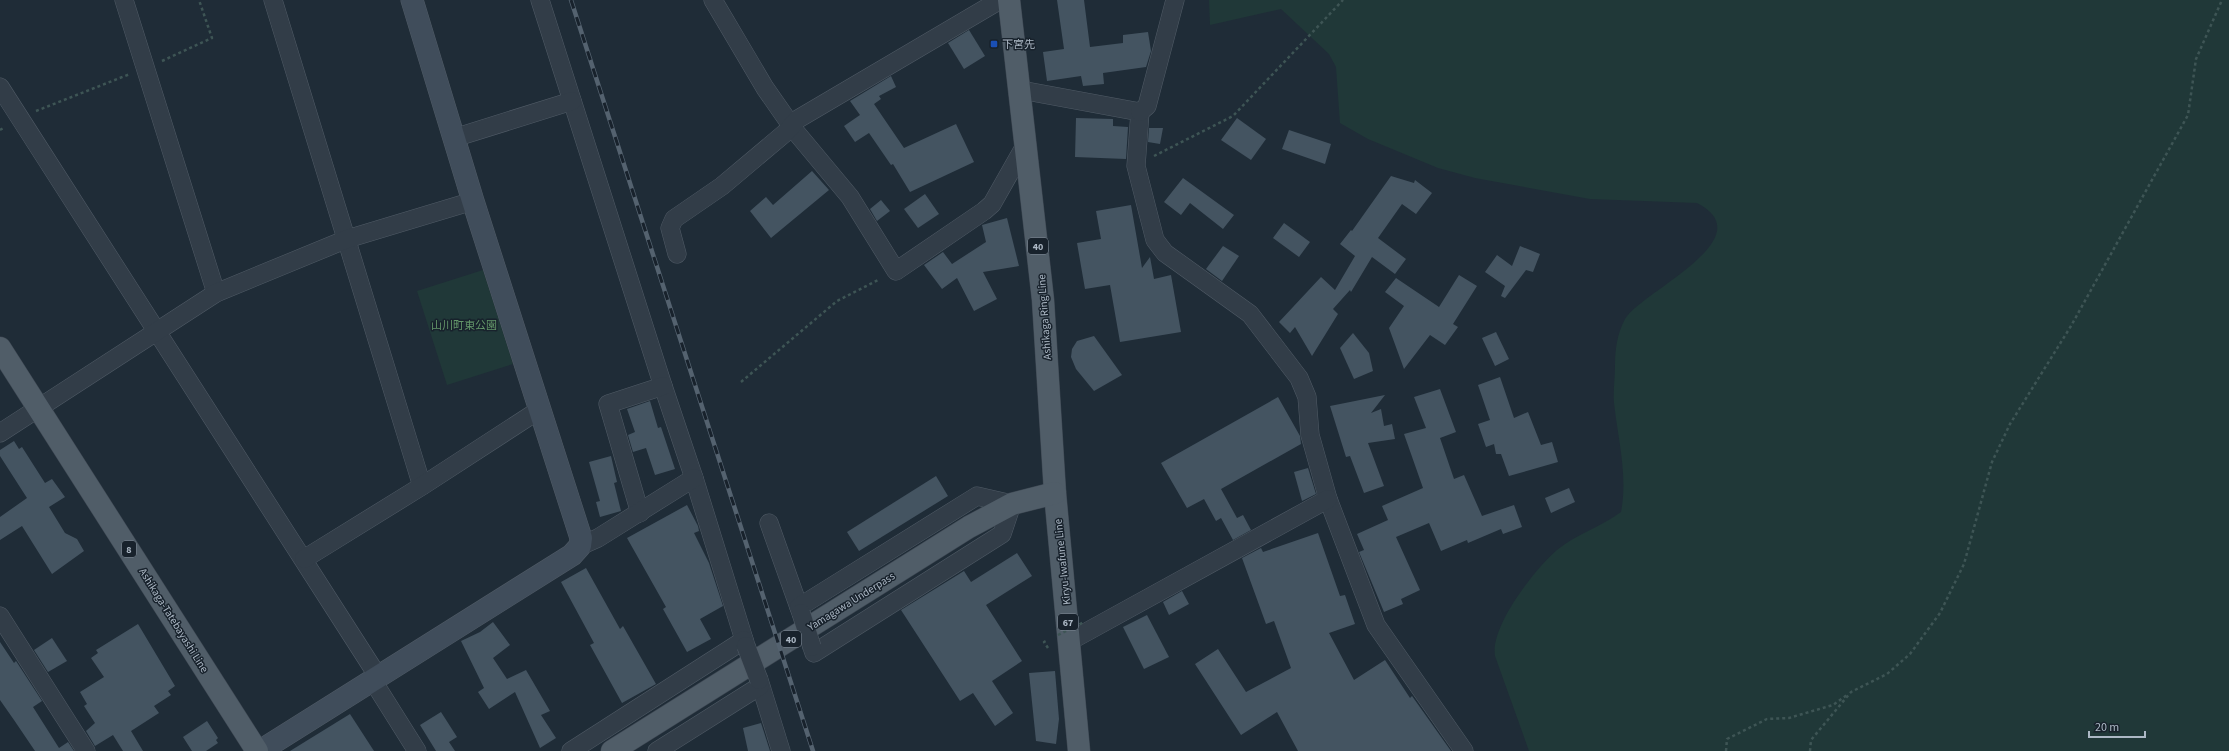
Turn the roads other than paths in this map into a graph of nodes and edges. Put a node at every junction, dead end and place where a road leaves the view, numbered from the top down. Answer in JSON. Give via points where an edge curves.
{"nodes":[{"id":1,"x":124,"y":0,"type":"edge"},
{"id":2,"x":273,"y":0,"type":"edge"},
{"id":3,"x":412,"y":0,"type":"edge"},
{"id":4,"x":540,"y":0,"type":"edge"},
{"id":5,"x":713,"y":0,"type":"edge"},
{"id":6,"x":1000,"y":0,"type":"edge"},
{"id":7,"x":1009,"y":0,"type":"edge"},
{"id":8,"x":1175,"y":0,"type":"edge"},
{"id":9,"x":0,"y":87,"type":"edge"},
{"id":10,"x":1021,"y":90,"type":"junction"},
{"id":11,"x":572,"y":101,"type":"junction"},
{"id":12,"x":1140,"y":112,"type":"junction"},
{"id":13,"x":792,"y":126,"type":"junction"},
{"id":14,"x":454,"y":138,"type":"junction"},
{"id":15,"x":1026,"y":144,"type":"junction"},
{"id":16,"x":473,"y":201,"type":"junction"},
{"id":17,"x":347,"y":239,"type":"junction"},
{"id":18,"x":677,"y":254,"type":"dead end"},
{"id":19,"x":216,"y":293,"type":"junction"},
{"id":20,"x":157,"y":330,"type":"junction"},
{"id":21,"x":0,"y":348,"type":"edge"},
{"id":22,"x":663,"y":386,"type":"junction"},
{"id":23,"x":39,"y":408,"type":"junction"},
{"id":24,"x":539,"y":410,"type":"junction"},
{"id":25,"x":0,"y":433,"type":"edge"},
{"id":26,"x":694,"y":478,"type":"junction"},
{"id":27,"x":422,"y":486,"type":"junction"},
{"id":28,"x":1055,"y":493,"type":"junction"},
{"id":29,"x":1328,"y":499,"type":"junction"},
{"id":30,"x":1012,"y":504,"type":"junction"},
{"id":31,"x":640,"y":513,"type":"junction"},
{"id":32,"x":769,"y":523,"type":"dead end"},
{"id":33,"x":580,"y":546,"type":"junction"},
{"id":34,"x":304,"y":559,"type":"junction"},
{"id":35,"x":800,"y":610,"type":"junction"},
{"id":36,"x":0,"y":616,"type":"edge"},
{"id":37,"x":1064,"y":638,"type":"junction"},
{"id":38,"x":745,"y":643,"type":"junction"},
{"id":39,"x":376,"y":679,"type":"junction"},
{"id":40,"x":759,"y":683,"type":"junction"},
{"id":41,"x":86,"y":751,"type":"edge"},
{"id":42,"x":258,"y":751,"type":"edge"},
{"id":43,"x":417,"y":751,"type":"edge"},
{"id":44,"x":571,"y":751,"type":"edge"},
{"id":45,"x":612,"y":751,"type":"edge"},
{"id":46,"x":657,"y":751,"type":"edge"},
{"id":47,"x":781,"y":751,"type":"edge"},
{"id":48,"x":1079,"y":751,"type":"edge"},
{"id":49,"x":1464,"y":751,"type":"edge"}],
"edges":[{"from":1,"to":19,"type":"street"},
{"from":2,"to":17,"type":"street"},
{"from":3,"to":14,"type":"street"},
{"from":4,"to":11,"type":"street"},
{"from":5,"to":13,"type":"street","via":[[765,88]]},
{"from":6,"to":13,"type":"street","via":[[798,119]]},
{"from":7,"to":10,"type":"main road","name":"Ashikaga Ring Line","number":"40"},
{"from":8,"to":12,"type":"street","via":[[1147,106]]},
{"from":9,"to":20,"type":"street"},
{"from":10,"to":12,"type":"street"},
{"from":10,"to":15,"type":"main road","name":"Ashikaga Ring Line","number":"40"},
{"from":11,"to":14,"type":"street"},
{"from":11,"to":22,"type":"street"},
{"from":12,"to":29,"type":"street","via":[[1136,166],[1155,240],[1165,253],[1250,314],[1299,378],[1307,397],[1310,435]]},
{"from":13,"to":15,"type":"street","via":[[850,197],[896,270],[992,204]]},
{"from":13,"to":18,"type":"street","via":[[722,186],[674,219],[670,228]]},
{"from":14,"to":16,"type":"street"},
{"from":15,"to":28,"type":"main road","name":"Ashikaga Ring Line","number":"40","via":[[1043,300]]},
{"from":16,"to":17,"type":"street"},
{"from":16,"to":24,"type":"street"},
{"from":17,"to":19,"type":"street"},
{"from":17,"to":27,"type":"street"},
{"from":19,"to":20,"type":"street"},
{"from":20,"to":23,"type":"street"},
{"from":20,"to":34,"type":"street"},
{"from":21,"to":23,"type":"main road","name":"Ashikaga-Tatebayashi Line","number":"8"},
{"from":22,"to":26,"type":"street"},
{"from":22,"to":31,"type":"street","via":[[608,404]]},
{"from":23,"to":25,"type":"street"},
{"from":23,"to":42,"type":"main road","name":"Ashikaga-Tatebayashi Line","number":"8"},
{"from":24,"to":27,"type":"street"},
{"from":24,"to":33,"type":"street","via":[[581,538]]},
{"from":26,"to":31,"type":"street"},
{"from":26,"to":38,"type":"street"},
{"from":27,"to":34,"type":"street"},
{"from":28,"to":30,"type":"main road","number":"40"},
{"from":28,"to":37,"type":"main road","name":"Kiryu-Iwafune Line","number":"67"},
{"from":29,"to":37,"type":"street"},
{"from":29,"to":49,"type":"street","via":[[1376,625]]},
{"from":30,"to":35,"type":"street","via":[[977,496]]},
{"from":30,"to":35,"type":"street","bridge":true,"via":[[1002,534],[814,653]]},
{"from":30,"to":45,"type":"main road","name":"Yamagawa Underpass","number":"40","via":[[969,527]]},
{"from":31,"to":33,"type":"street"},
{"from":32,"to":35,"type":"street"},
{"from":33,"to":39,"type":"street","via":[[572,555]]},
{"from":34,"to":39,"type":"street"},
{"from":36,"to":41,"type":"street"},
{"from":37,"to":48,"type":"main road","name":"Kiryu-Iwafune Line","number":"67"},
{"from":38,"to":40,"type":"street","bridge":true},
{"from":38,"to":44,"type":"street"},
{"from":39,"to":42,"type":"street"},
{"from":39,"to":43,"type":"street"},
{"from":40,"to":46,"type":"street"},
{"from":40,"to":47,"type":"street"}]}
